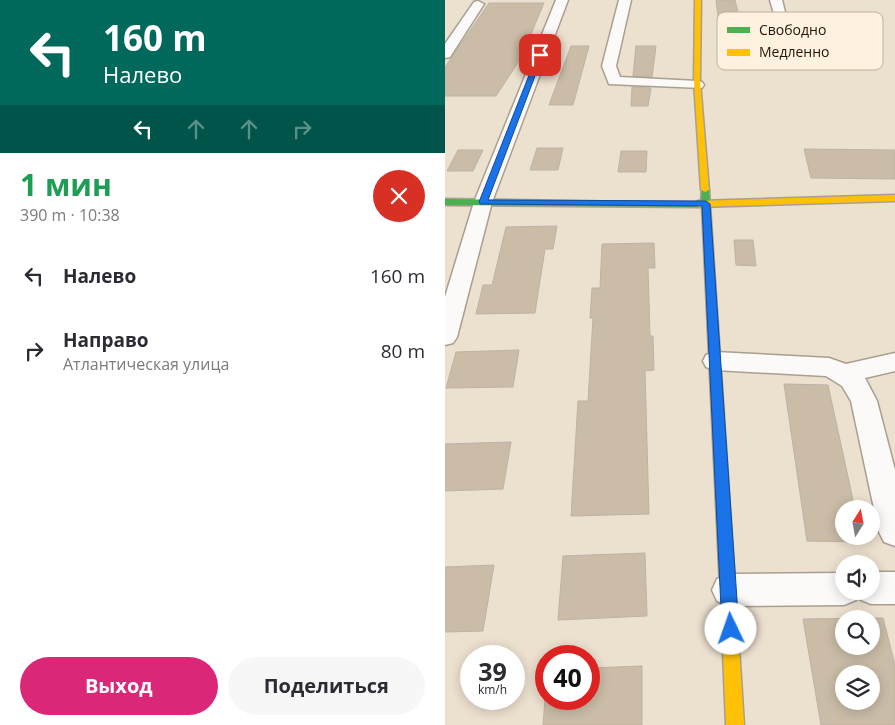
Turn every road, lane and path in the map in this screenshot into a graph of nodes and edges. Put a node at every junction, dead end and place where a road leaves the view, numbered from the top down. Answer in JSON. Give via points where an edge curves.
{"nodes":[{"id":1,"x":562,"y":0,"type":"edge"},
{"id":2,"x":625,"y":0,"type":"edge"},
{"id":3,"x":698,"y":0,"type":"edge"},
{"id":4,"x":478,"y":4,"type":"dead end"},
{"id":5,"x":445,"y":54,"type":"edge"},
{"id":6,"x":697,"y":85,"type":"junction"},
{"id":7,"x":895,"y":198,"type":"edge"},
{"id":8,"x":445,"y":202,"type":"edge"},
{"id":9,"x":483,"y":202,"type":"junction"},
{"id":10,"x":706,"y":204,"type":"junction"},
{"id":11,"x":445,"y":337,"type":"edge"},
{"id":12,"x":715,"y":361,"type":"junction"},
{"id":13,"x":895,"y":362,"type":"edge"},
{"id":14,"x":846,"y":373,"type":"junction"},
{"id":15,"x":895,"y":532,"type":"edge"},
{"id":16,"x":880,"y":588,"type":"edge"},
{"id":17,"x":895,"y":588,"type":"edge"},
{"id":18,"x":835,"y":589,"type":"edge"},
{"id":19,"x":729,"y":590,"type":"junction"},
{"id":20,"x":735,"y":725,"type":"edge"}],
"edges":[{"from":1,"to":9,"type":"street"},
{"from":2,"to":6,"type":"street","via":[[609,66],[614,81]]},
{"from":3,"to":6,"type":"street"},
{"from":4,"to":5,"type":"street"},
{"from":6,"to":10,"type":"street"},
{"from":7,"to":10,"type":"street"},
{"from":8,"to":9,"type":"street"},
{"from":9,"to":10,"type":"street"},
{"from":9,"to":11,"type":"street"},
{"from":10,"to":12,"type":"street"},
{"from":12,"to":14,"type":"street","via":[[829,367]]},
{"from":12,"to":19,"type":"street"},
{"from":13,"to":14,"type":"street"},
{"from":14,"to":15,"type":"street","via":[[859,388],[864,401]]},
{"from":16,"to":17,"type":"street"},
{"from":18,"to":19,"type":"street"},
{"from":19,"to":20,"type":"street"}]}
